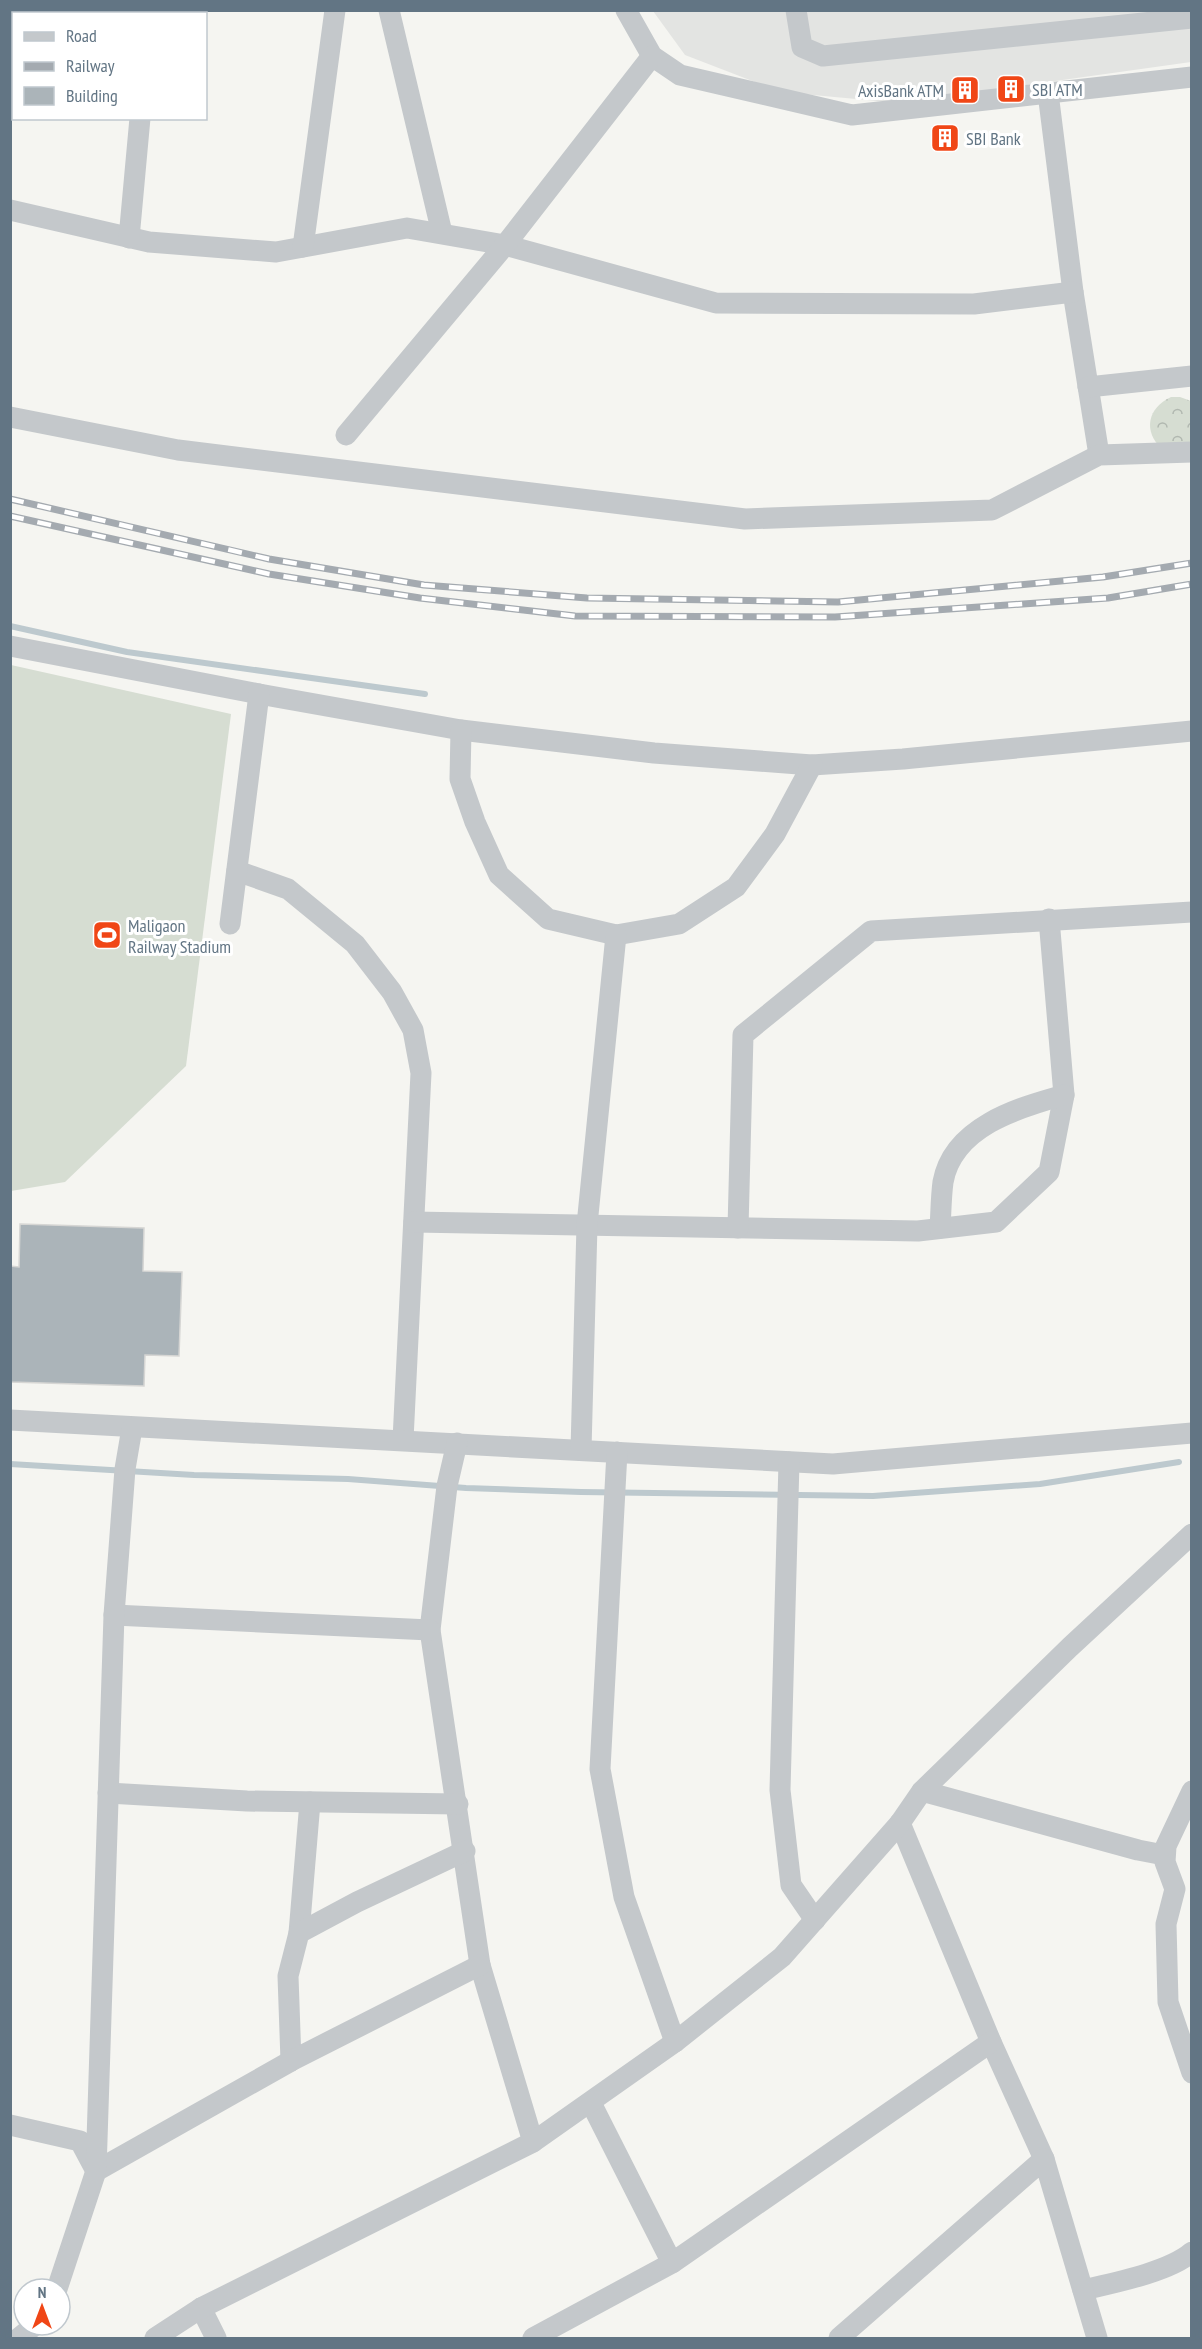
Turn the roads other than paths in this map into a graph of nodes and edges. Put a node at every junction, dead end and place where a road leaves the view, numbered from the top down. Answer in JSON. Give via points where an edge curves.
{"nodes":[{"id":1,"x":335,"y":10,"type":"edge"},
{"id":2,"x":388,"y":10,"type":"edge"},
{"id":3,"x":626,"y":10,"type":"edge"},
{"id":4,"x":796,"y":10,"type":"edge"},
{"id":5,"x":1191,"y":18,"type":"edge"},
{"id":6,"x":652,"y":56,"type":"junction"},
{"id":7,"x":1191,"y":77,"type":"edge"},
{"id":8,"x":1048,"y":93,"type":"junction"},
{"id":9,"x":140,"y":120,"type":"edge"},
{"id":10,"x":10,"y":210,"type":"edge"},
{"id":11,"x":442,"y":233,"type":"junction"},
{"id":12,"x":129,"y":238,"type":"junction"},
{"id":13,"x":505,"y":245,"type":"junction"},
{"id":14,"x":303,"y":247,"type":"junction"},
{"id":15,"x":1073,"y":292,"type":"junction"},
{"id":16,"x":1191,"y":376,"type":"edge"},
{"id":17,"x":1088,"y":387,"type":"junction"},
{"id":18,"x":10,"y":417,"type":"edge"},
{"id":19,"x":346,"y":435,"type":"dead end"},
{"id":20,"x":1191,"y":452,"type":"edge"},
{"id":21,"x":1099,"y":455,"type":"junction"},
{"id":22,"x":10,"y":646,"type":"edge"},
{"id":23,"x":259,"y":694,"type":"junction"},
{"id":24,"x":461,"y":730,"type":"junction"},
{"id":25,"x":1191,"y":731,"type":"edge"},
{"id":26,"x":812,"y":765,"type":"junction"},
{"id":27,"x":237,"y":871,"type":"junction"},
{"id":28,"x":1191,"y":912,"type":"edge"},
{"id":29,"x":1048,"y":919,"type":"junction"},
{"id":30,"x":230,"y":924,"type":"dead end"},
{"id":31,"x":616,"y":935,"type":"junction"},
{"id":32,"x":1064,"y":1095,"type":"junction"},
{"id":33,"x":414,"y":1222,"type":"junction"},
{"id":34,"x":587,"y":1225,"type":"junction"},
{"id":35,"x":738,"y":1228,"type":"junction"},
{"id":36,"x":940,"y":1228,"type":"junction"},
{"id":37,"x":10,"y":1420,"type":"edge"},
{"id":38,"x":132,"y":1428,"type":"junction"},
{"id":39,"x":1191,"y":1433,"type":"edge"},
{"id":40,"x":403,"y":1440,"type":"junction"},
{"id":41,"x":457,"y":1443,"type":"junction"},
{"id":42,"x":581,"y":1450,"type":"junction"},
{"id":43,"x":617,"y":1452,"type":"junction"},
{"id":44,"x":789,"y":1462,"type":"junction"},
{"id":45,"x":1191,"y":1534,"type":"edge"},
{"id":46,"x":114,"y":1615,"type":"junction"},
{"id":47,"x":430,"y":1630,"type":"junction"},
{"id":48,"x":922,"y":1791,"type":"junction"},
{"id":49,"x":1191,"y":1791,"type":"edge"},
{"id":50,"x":108,"y":1792,"type":"junction"},
{"id":51,"x":310,"y":1802,"type":"junction"},
{"id":52,"x":458,"y":1804,"type":"junction"},
{"id":53,"x":900,"y":1823,"type":"junction"},
{"id":54,"x":465,"y":1851,"type":"junction"},
{"id":55,"x":1164,"y":1855,"type":"junction"},
{"id":56,"x":815,"y":1920,"type":"junction"},
{"id":57,"x":299,"y":1933,"type":"junction"},
{"id":58,"x":480,"y":1965,"type":"junction"},
{"id":59,"x":675,"y":2042,"type":"junction"},
{"id":60,"x":991,"y":2042,"type":"junction"},
{"id":61,"x":291,"y":2061,"type":"junction"},
{"id":62,"x":1191,"y":2073,"type":"edge"},
{"id":63,"x":591,"y":2103,"type":"junction"},
{"id":64,"x":10,"y":2125,"type":"edge"},
{"id":65,"x":533,"y":2142,"type":"junction"},
{"id":66,"x":1044,"y":2159,"type":"junction"},
{"id":67,"x":96,"y":2171,"type":"junction"},
{"id":68,"x":1191,"y":2252,"type":"edge"},
{"id":69,"x":672,"y":2263,"type":"junction"},
{"id":70,"x":61,"y":2277,"type":"edge"},
{"id":71,"x":1083,"y":2290,"type":"junction"},
{"id":72,"x":201,"y":2308,"type":"junction"},
{"id":73,"x":847,"y":2336,"type":"edge"},
{"id":74,"x":155,"y":2338,"type":"edge"},
{"id":75,"x":216,"y":2338,"type":"edge"},
{"id":76,"x":533,"y":2338,"type":"edge"},
{"id":77,"x":1097,"y":2338,"type":"edge"}],
"edges":[{"from":1,"to":14,"type":"street"},
{"from":2,"to":11,"type":"street"},
{"from":3,"to":6,"type":"street"},
{"from":4,"to":5,"type":"street","via":[[802,46],[822,56]]},
{"from":6,"to":8,"type":"street","via":[[680,75],[852,115]]},
{"from":6,"to":13,"type":"street"},
{"from":7,"to":8,"type":"street"},
{"from":8,"to":15,"type":"street"},
{"from":9,"to":12,"type":"street"},
{"from":10,"to":12,"type":"street"},
{"from":11,"to":13,"type":"street"},
{"from":11,"to":14,"type":"street","via":[[407,228]]},
{"from":12,"to":14,"type":"street","via":[[276,252]]},
{"from":13,"to":15,"type":"street","via":[[716,303],[974,304]]},
{"from":13,"to":19,"type":"street"},
{"from":15,"to":17,"type":"street"},
{"from":16,"to":17,"type":"street"},
{"from":17,"to":21,"type":"street"},
{"from":18,"to":21,"type":"street","via":[[178,450],[745,519],[992,510]]},
{"from":20,"to":21,"type":"street"},
{"from":22,"to":23,"type":"street"},
{"from":23,"to":24,"type":"street"},
{"from":23,"to":27,"type":"street"},
{"from":24,"to":26,"type":"street","via":[[654,753]]},
{"from":24,"to":31,"type":"street","via":[[460,779],[499,876],[548,918]]},
{"from":25,"to":26,"type":"street"},
{"from":26,"to":31,"type":"street","via":[[775,834],[736,887],[679,924]]},
{"from":27,"to":30,"type":"street"},
{"from":27,"to":33,"type":"street","via":[[288,889],[355,944],[392,992],[413,1030],[421,1073]]},
{"from":28,"to":29,"type":"street"},
{"from":29,"to":32,"type":"street"},
{"from":29,"to":35,"type":"street","via":[[872,932],[743,1035]]},
{"from":31,"to":34,"type":"street"},
{"from":32,"to":36,"type":"street","via":[[1010,1112],[960,1145],[943,1182]]},
{"from":32,"to":36,"type":"street","via":[[1048,1172],[996,1222]]},
{"from":33,"to":34,"type":"street"},
{"from":33,"to":40,"type":"street"},
{"from":34,"to":35,"type":"street"},
{"from":34,"to":42,"type":"street"},
{"from":35,"to":36,"type":"street"},
{"from":37,"to":38,"type":"street"},
{"from":38,"to":40,"type":"street"},
{"from":38,"to":46,"type":"street","via":[[125,1469]]},
{"from":39,"to":44,"type":"street","via":[[833,1464]]},
{"from":40,"to":41,"type":"street"},
{"from":41,"to":42,"type":"street"},
{"from":41,"to":47,"type":"street","via":[[447,1486]]},
{"from":42,"to":43,"type":"street"},
{"from":43,"to":44,"type":"street"},
{"from":43,"to":59,"type":"street","via":[[600,1769],[624,1898]]},
{"from":44,"to":56,"type":"street","via":[[780,1790],[791,1885]]},
{"from":45,"to":48,"type":"street"},
{"from":46,"to":47,"type":"street"},
{"from":46,"to":50,"type":"street"},
{"from":47,"to":52,"type":"street"},
{"from":48,"to":53,"type":"street"},
{"from":48,"to":55,"type":"street"},
{"from":49,"to":55,"type":"street"},
{"from":50,"to":51,"type":"street"},
{"from":50,"to":67,"type":"street"},
{"from":51,"to":52,"type":"street"},
{"from":51,"to":57,"type":"street"},
{"from":52,"to":54,"type":"street"},
{"from":53,"to":56,"type":"street"},
{"from":53,"to":60,"type":"street"},
{"from":54,"to":57,"type":"street"},
{"from":54,"to":58,"type":"street"},
{"from":55,"to":62,"type":"street","via":[[1175,1889],[1166,1924],[1168,2002]]},
{"from":56,"to":59,"type":"street","via":[[782,1957]]},
{"from":57,"to":61,"type":"street","via":[[288,1976]]},
{"from":58,"to":61,"type":"street"},
{"from":58,"to":65,"type":"street"},
{"from":59,"to":63,"type":"street"},
{"from":60,"to":66,"type":"street"},
{"from":60,"to":69,"type":"street"},
{"from":61,"to":67,"type":"street"},
{"from":63,"to":65,"type":"street"},
{"from":63,"to":69,"type":"street"},
{"from":64,"to":67,"type":"street","via":[[80,2141]]},
{"from":65,"to":72,"type":"street"},
{"from":66,"to":71,"type":"street"},
{"from":66,"to":73,"type":"street"},
{"from":67,"to":70,"type":"street"},
{"from":68,"to":71,"type":"street","via":[[1183,2260]]},
{"from":69,"to":76,"type":"street"},
{"from":71,"to":77,"type":"street"},
{"from":72,"to":74,"type":"street"},
{"from":72,"to":75,"type":"street"}]}
